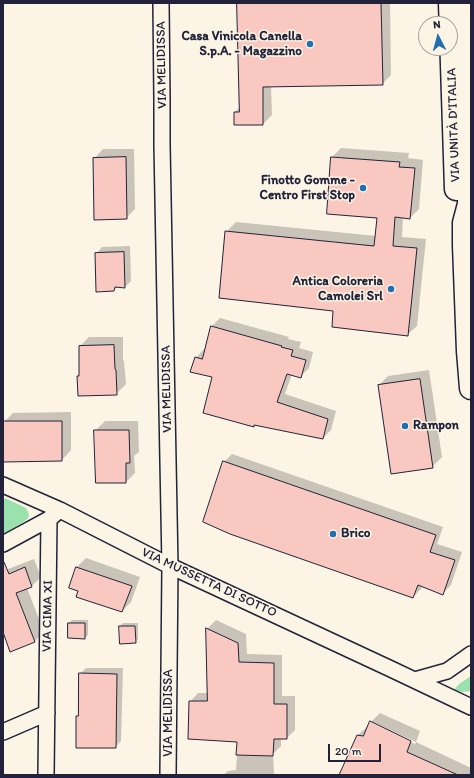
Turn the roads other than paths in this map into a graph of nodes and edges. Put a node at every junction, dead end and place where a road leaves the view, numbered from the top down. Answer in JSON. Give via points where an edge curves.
{"nodes":[{"id":1,"x":161,"y":3,"type":"edge"},
{"id":2,"x":456,"y":4,"type":"edge"},
{"id":3,"x":471,"y":133,"type":"edge"},
{"id":4,"x":464,"y":222,"type":"junction"},
{"id":5,"x":471,"y":388,"type":"edge"},
{"id":6,"x":3,"y":485,"type":"edge"},
{"id":7,"x":55,"y":515,"type":"junction"},
{"id":8,"x":3,"y":544,"type":"edge"},
{"id":9,"x":170,"y":566,"type":"junction"},
{"id":10,"x":470,"y":654,"type":"edge"},
{"id":11,"x":415,"y":680,"type":"junction"},
{"id":12,"x":471,"y":707,"type":"edge"},
{"id":13,"x":47,"y":714,"type":"junction"},
{"id":14,"x":3,"y":732,"type":"edge"},
{"id":15,"x":46,"y":775,"type":"edge"},
{"id":16,"x":168,"y":775,"type":"edge"}],
"edges":[{"from":1,"to":9,"type":"street","name":"VIA MELIDISSA"},
{"from":2,"to":3,"type":"main road","name":"VIA UNITÀ D'ITALIA"},
{"from":2,"to":4,"type":"main road","name":"VIA UNITÀ D'ITALIA","via":[[457,204]]},
{"from":3,"to":4,"type":"main road","name":"VIA UNITÀ D'ITALIA","via":[[469,204]]},
{"from":4,"to":5,"type":"main road","name":"VIA UNITÀ D'ITALIA"},
{"from":6,"to":7,"type":"street","name":"VIA MUSSETTA DI SOTTO"},
{"from":7,"to":8,"type":"street"},
{"from":7,"to":9,"type":"street","name":"VIA MUSSETTA DI SOTTO"},
{"from":7,"to":13,"type":"street","name":"VIA CIMA XI"},
{"from":9,"to":11,"type":"street","name":"VIA MUSSETTA DI SOTTO"},
{"from":9,"to":16,"type":"street","name":"VIA MELIDISSA"},
{"from":10,"to":11,"type":"street","via":[[447,671]]},
{"from":11,"to":12,"type":"street","name":"VIA MUSSETTA DI SOTTO"},
{"from":13,"to":14,"type":"street"},
{"from":13,"to":15,"type":"street","name":"VIA CIMA XI"}]}
